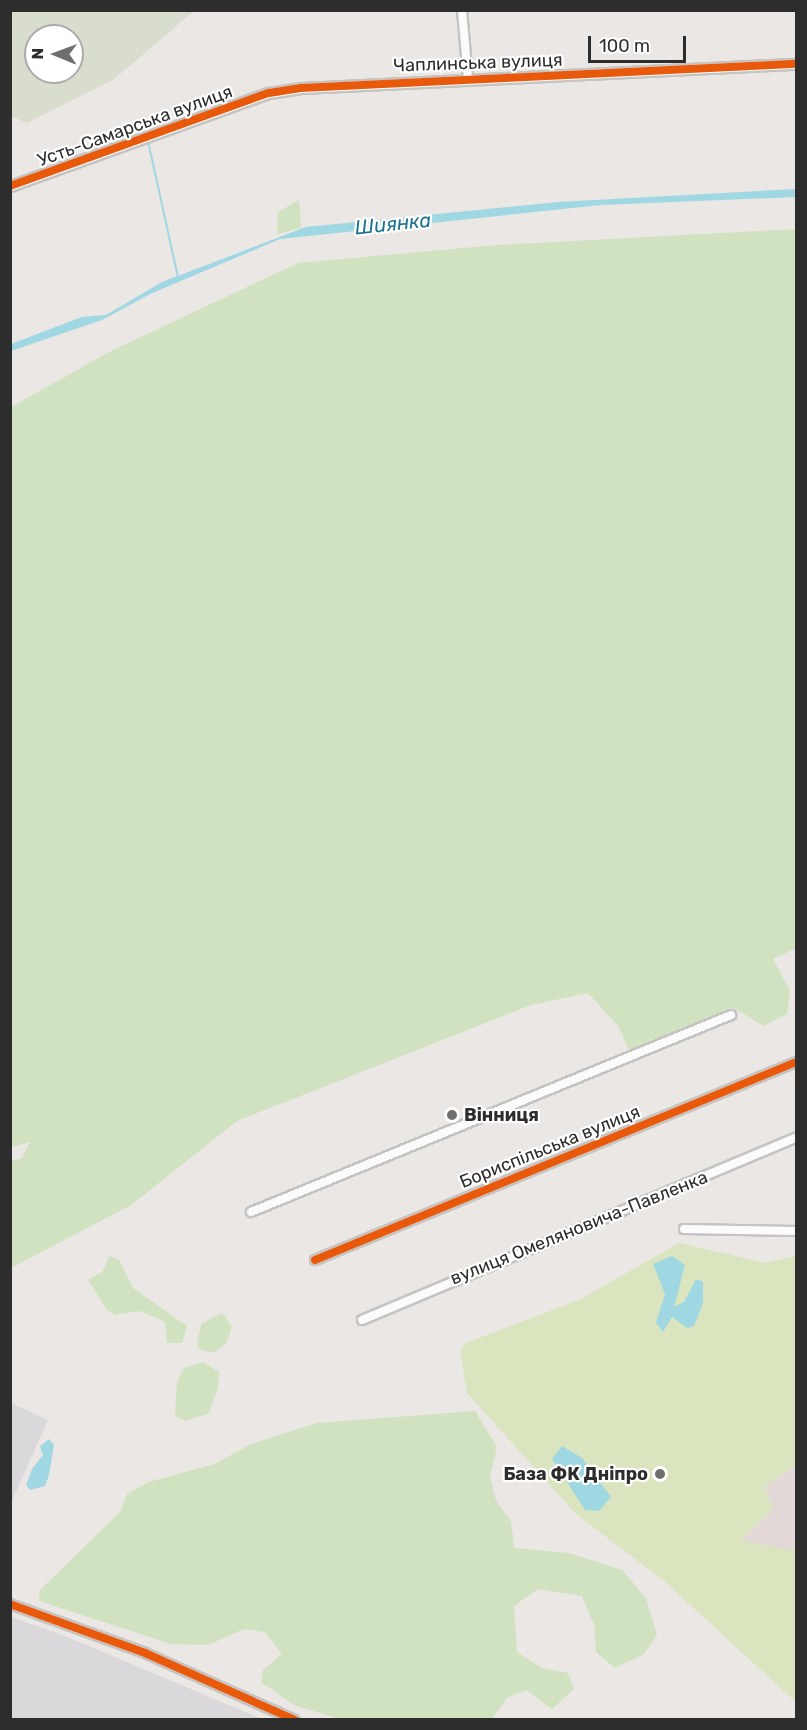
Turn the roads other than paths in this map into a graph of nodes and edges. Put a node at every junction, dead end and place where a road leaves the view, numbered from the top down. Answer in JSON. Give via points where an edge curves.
{"nodes":[{"id":1,"x":462,"y":10,"type":"edge"},
{"id":2,"x":796,"y":64,"type":"edge"},
{"id":3,"x":468,"y":79,"type":"junction"},
{"id":4,"x":269,"y":93,"type":"joint"},
{"id":5,"x":10,"y":186,"type":"edge"},
{"id":6,"x":731,"y":1015,"type":"dead end"},
{"id":7,"x":796,"y":1062,"type":"edge"},
{"id":8,"x":796,"y":1138,"type":"edge"},
{"id":9,"x":251,"y":1212,"type":"dead end"},
{"id":10,"x":684,"y":1229,"type":"dead end"},
{"id":11,"x":796,"y":1231,"type":"edge"},
{"id":12,"x":315,"y":1260,"type":"dead end"},
{"id":13,"x":362,"y":1320,"type":"dead end"},
{"id":14,"x":10,"y":1604,"type":"edge"},
{"id":15,"x":294,"y":1719,"type":"edge"}],
"edges":[{"from":1,"to":3,"type":"street"},
{"from":2,"to":3,"type":"street","name":"Чаплинська вулиця"},
{"from":3,"to":4,"type":"street","name":"Чаплинська вулиця"},
{"from":4,"to":5,"type":"street","name":"Усть-Самарська вулиця"},
{"from":6,"to":9,"type":"street"},
{"from":7,"to":12,"type":"street","name":"Бориспільська вулиця"},
{"from":8,"to":13,"type":"street","name":"вулиця Омеляновича-Павленка"},
{"from":10,"to":11,"type":"street"},
{"from":14,"to":15,"type":"street","via":[[145,1653]]}]}
